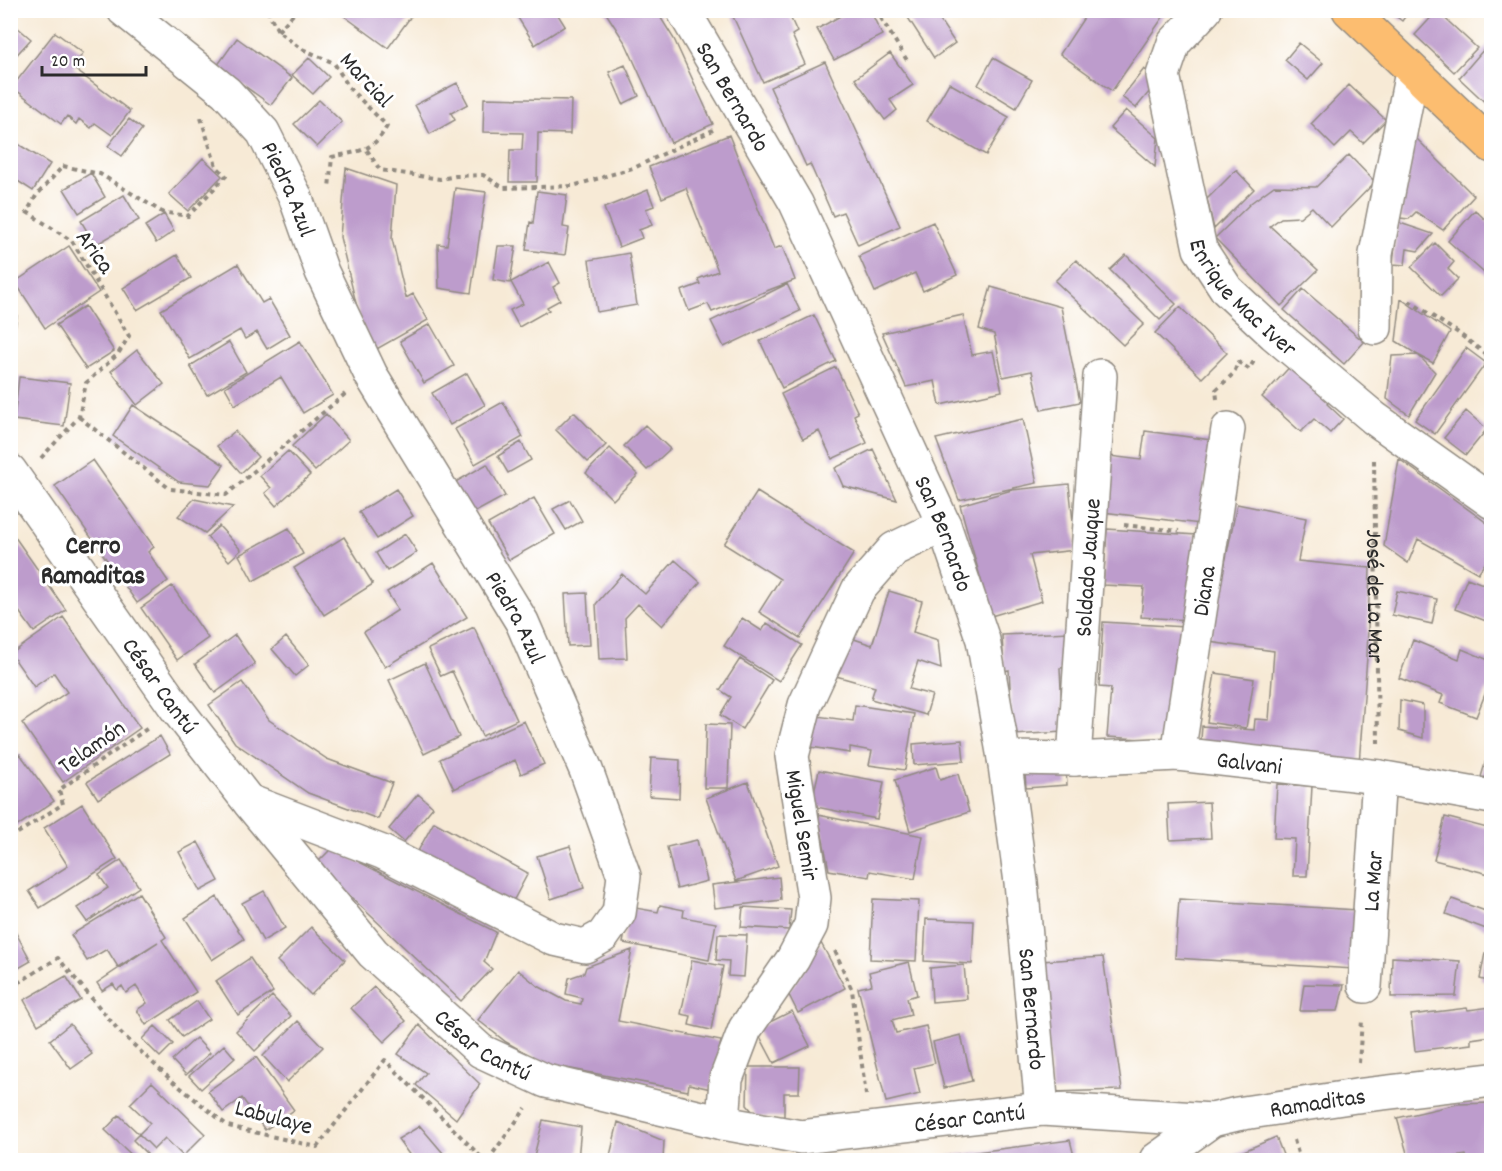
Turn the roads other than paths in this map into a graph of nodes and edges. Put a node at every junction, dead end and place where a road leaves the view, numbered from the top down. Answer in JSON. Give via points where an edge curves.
{"nodes":[{"id":1,"x":124,"y":10,"type":"edge"},
{"id":2,"x":683,"y":10,"type":"edge"},
{"id":3,"x":1205,"y":10,"type":"edge"},
{"id":4,"x":1348,"y":10,"type":"edge"},
{"id":5,"x":1412,"y":72,"type":"junction"},
{"id":6,"x":1491,"y":146,"type":"edge"},
{"id":7,"x":1375,"y":328,"type":"dead end"},
{"id":8,"x":1100,"y":376,"type":"dead end"},
{"id":9,"x":1228,"y":429,"type":"road end"},
{"id":10,"x":14,"y":477,"type":"edge"},
{"id":11,"x":1491,"y":502,"type":"edge"},
{"id":12,"x":944,"y":525,"type":"junction"},
{"id":13,"x":1178,"y":754,"type":"junction"},
{"id":14,"x":1004,"y":758,"type":"junction"},
{"id":15,"x":1074,"y":759,"type":"junction"},
{"id":16,"x":1379,"y":777,"type":"junction"},
{"id":17,"x":1491,"y":797,"type":"edge"},
{"id":18,"x":249,"y":802,"type":"junction"},
{"id":19,"x":1365,"y":986,"type":"road end"},
{"id":20,"x":1491,"y":1080,"type":"edge"},
{"id":21,"x":1042,"y":1109,"type":"junction"},
{"id":22,"x":1212,"y":1120,"type":"junction"},
{"id":23,"x":723,"y":1123,"type":"junction"},
{"id":24,"x":1156,"y":1161,"type":"edge"}],
"edges":[{"from":1,"to":18,"type":"street","name":"Piedra Azul","via":[[226,92],[262,132],[295,196],[322,272],[371,375],[522,622],[586,770],[624,876],[619,913],[603,936],[585,946],[554,939],[382,852]]},
{"from":2,"to":12,"type":"street","name":"San Bernardo","via":[[796,203]]},
{"from":3,"to":11,"type":"street","name":"Enrique Mac Iver","via":[[1174,43],[1163,75],[1200,249],[1227,290],[1271,331],[1374,418]]},
{"from":4,"to":5,"type":"main road"},
{"from":5,"to":6,"type":"main road"},
{"from":5,"to":7,"type":"street","via":[[1376,254]]},
{"from":8,"to":15,"type":"street","name":"Soldado Jauque"},
{"from":9,"to":13,"type":"street","name":"Diana"},
{"from":10,"to":18,"type":"street","name":"César Cantú","via":[[176,708]]},
{"from":12,"to":14,"type":"street","name":"San Bernardo","via":[[983,640]]},
{"from":12,"to":23,"type":"street","name":"Miguel Semir","via":[[894,549],[858,590],[804,705],[792,756],[814,898],[811,925],[793,959],[745,1029],[726,1079]]},
{"from":13,"to":15,"type":"street","name":"Galvani"},
{"from":13,"to":16,"type":"street","name":"Galvani"},
{"from":14,"to":15,"type":"street","name":"Galvani"},
{"from":14,"to":21,"type":"street","name":"San Bernardo","via":[[1021,882]]},
{"from":16,"to":17,"type":"street","name":"Galvani"},
{"from":16,"to":19,"type":"street","name":"La Mar"},
{"from":18,"to":23,"type":"street","name":"César Cantú","via":[[373,953],[481,1051],[546,1081]]},
{"from":20,"to":22,"type":"street","name":"Ramaditas","via":[[1356,1096]]},
{"from":21,"to":22,"type":"street","name":"César Cantú"},
{"from":21,"to":23,"type":"street","name":"César Cantú","via":[[801,1137]]},
{"from":22,"to":24,"type":"street","name":"Ramaditas"}]}
